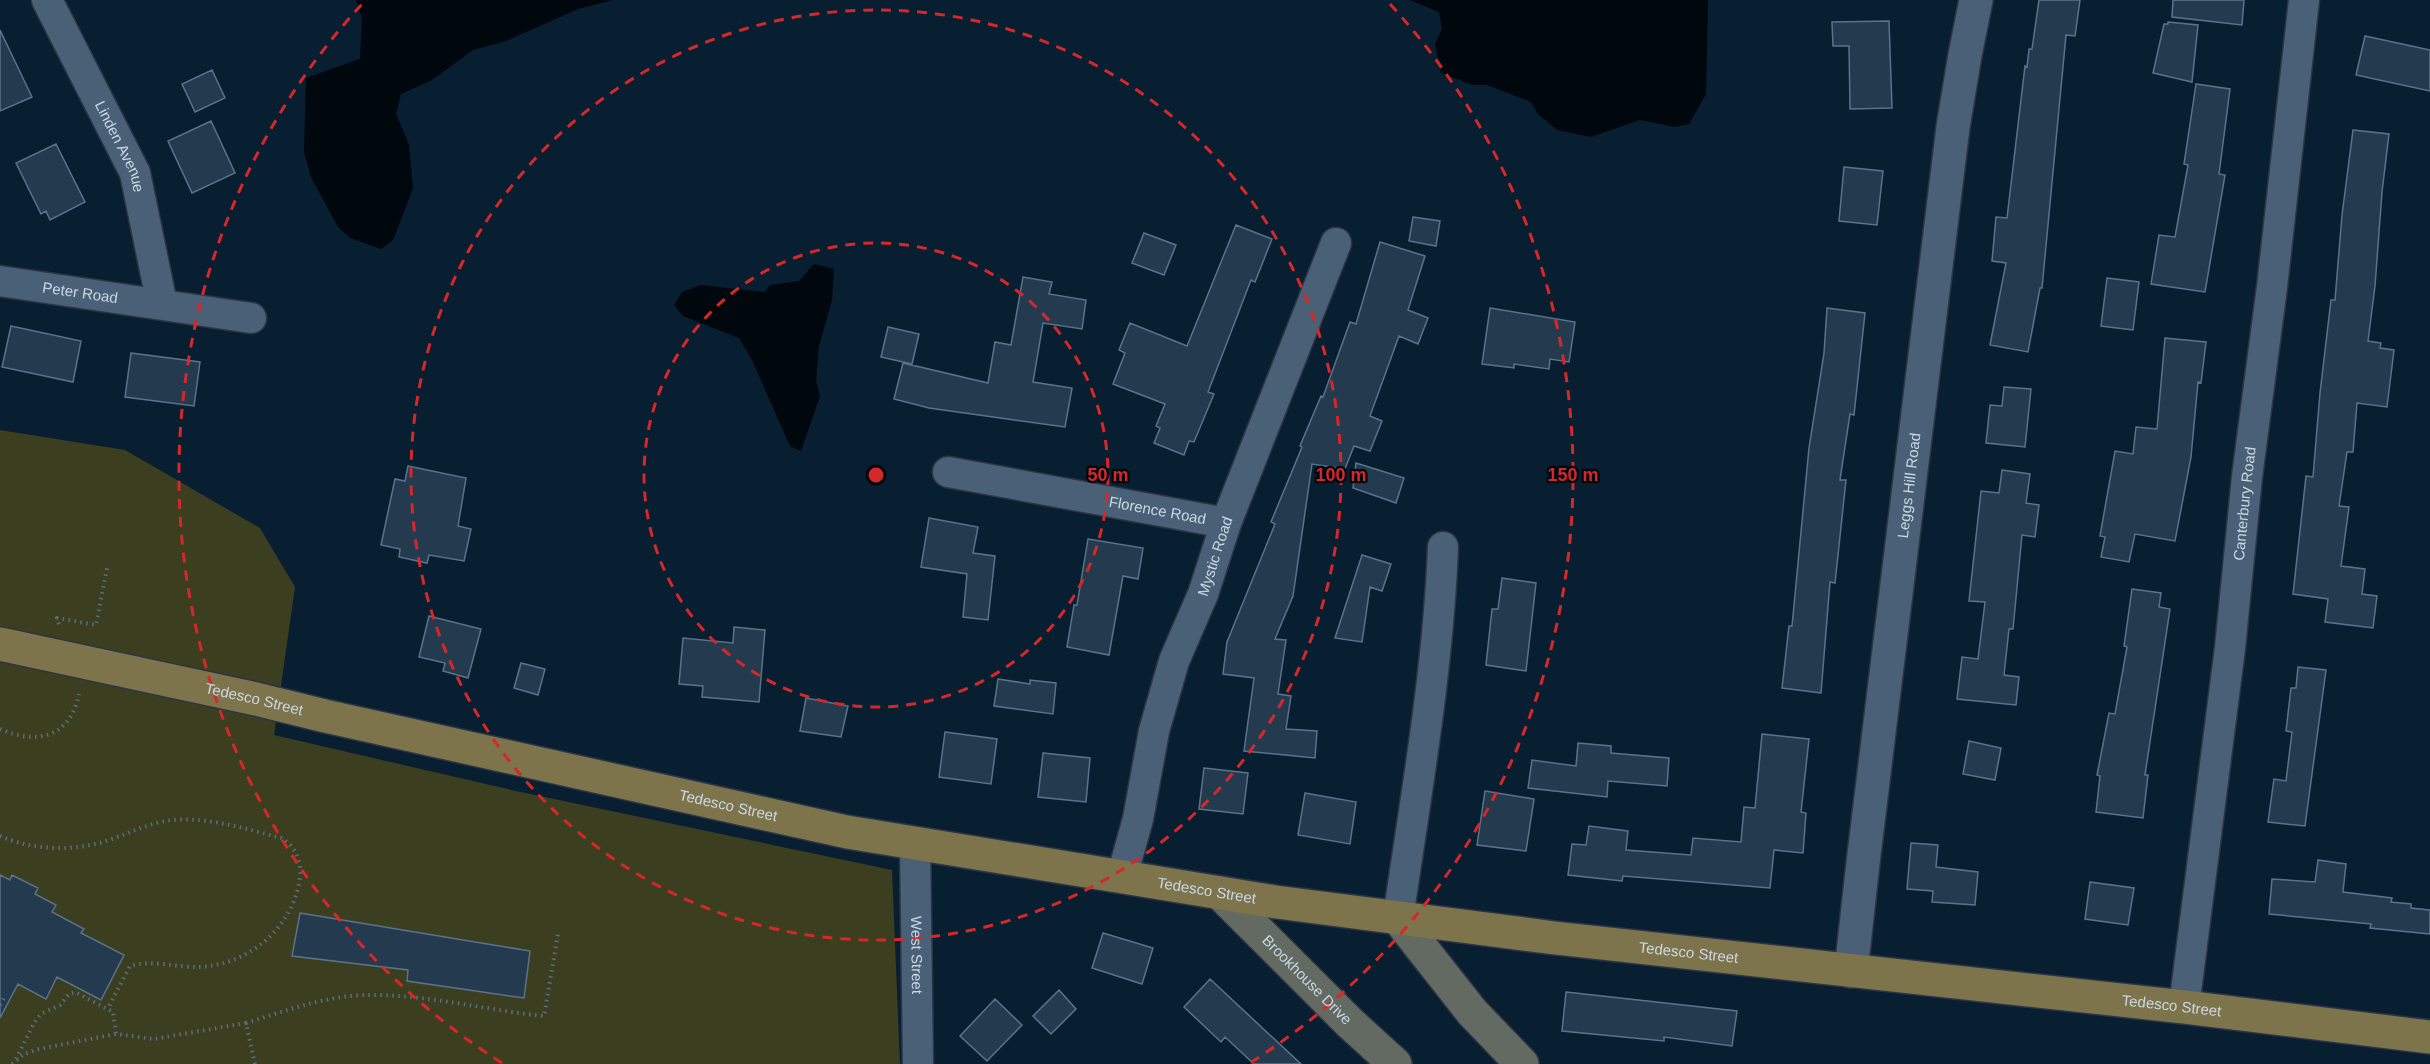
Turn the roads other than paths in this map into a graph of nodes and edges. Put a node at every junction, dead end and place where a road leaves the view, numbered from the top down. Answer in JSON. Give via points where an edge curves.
{"nodes":[{"id":1,"x":47,"y":0,"type":"edge"},
{"id":2,"x":1976,"y":0,"type":"edge"},
{"id":3,"x":2304,"y":0,"type":"edge"},
{"id":4,"x":1336,"y":243,"type":"dead end"},
{"id":5,"x":0,"y":281,"type":"edge"},
{"id":6,"x":162,"y":304,"type":"junction"},
{"id":7,"x":251,"y":318,"type":"dead end"},
{"id":8,"x":948,"y":472,"type":"dead end"},
{"id":9,"x":1226,"y":523,"type":"junction"},
{"id":10,"x":1443,"y":547,"type":"dead end"},
{"id":11,"x":0,"y":644,"type":"edge"},
{"id":12,"x":915,"y":844,"type":"junction"},
{"id":13,"x":1122,"y":876,"type":"junction"},
{"id":14,"x":1220,"y":893,"type":"junction"},
{"id":15,"x":1398,"y":918,"type":"junction"},
{"id":16,"x":1851,"y":971,"type":"junction"},
{"id":17,"x":2184,"y":1007,"type":"junction"},
{"id":18,"x":2430,"y":1037,"type":"edge"},
{"id":19,"x":924,"y":1059,"type":"edge"},
{"id":20,"x":1395,"y":1064,"type":"edge"},
{"id":21,"x":1522,"y":1064,"type":"edge"}],
"edges":[{"from":1,"to":6,"type":"street","name":"Linden Avenue","via":[[135,173]]},
{"from":2,"to":16,"type":"street","name":"Leggs Hill Road","via":[[1953,126]]},
{"from":3,"to":17,"type":"street","name":"Canterbury Road","via":[[2230,648]]},
{"from":4,"to":9,"type":"street","name":"Mystic Road"},
{"from":5,"to":6,"type":"street","name":"Peter Road"},
{"from":6,"to":7,"type":"street","name":"Peter Road"},
{"from":8,"to":9,"type":"street","name":"Florence Road"},
{"from":9,"to":13,"type":"street","name":"Mystic Road","via":[[1203,594],[1174,661]]},
{"from":10,"to":15,"type":"street","via":[[1430,698]]},
{"from":11,"to":12,"type":"main road","name":"Tedesco Street","via":[[743,810]]},
{"from":12,"to":13,"type":"main road","name":"Tedesco Street"},
{"from":12,"to":19,"type":"street","name":"West Street"},
{"from":13,"to":14,"type":"main road","name":"Tedesco Street"},
{"from":14,"to":15,"type":"main road","name":"Tedesco Street"},
{"from":14,"to":20,"type":"main road","name":"Brookhouse Drive"},
{"from":15,"to":16,"type":"main road","name":"Tedesco Street"},
{"from":15,"to":21,"type":"main road","via":[[1472,1011]]},
{"from":16,"to":17,"type":"main road","name":"Tedesco Street"},
{"from":17,"to":18,"type":"main road","name":"Tedesco Street"}]}
